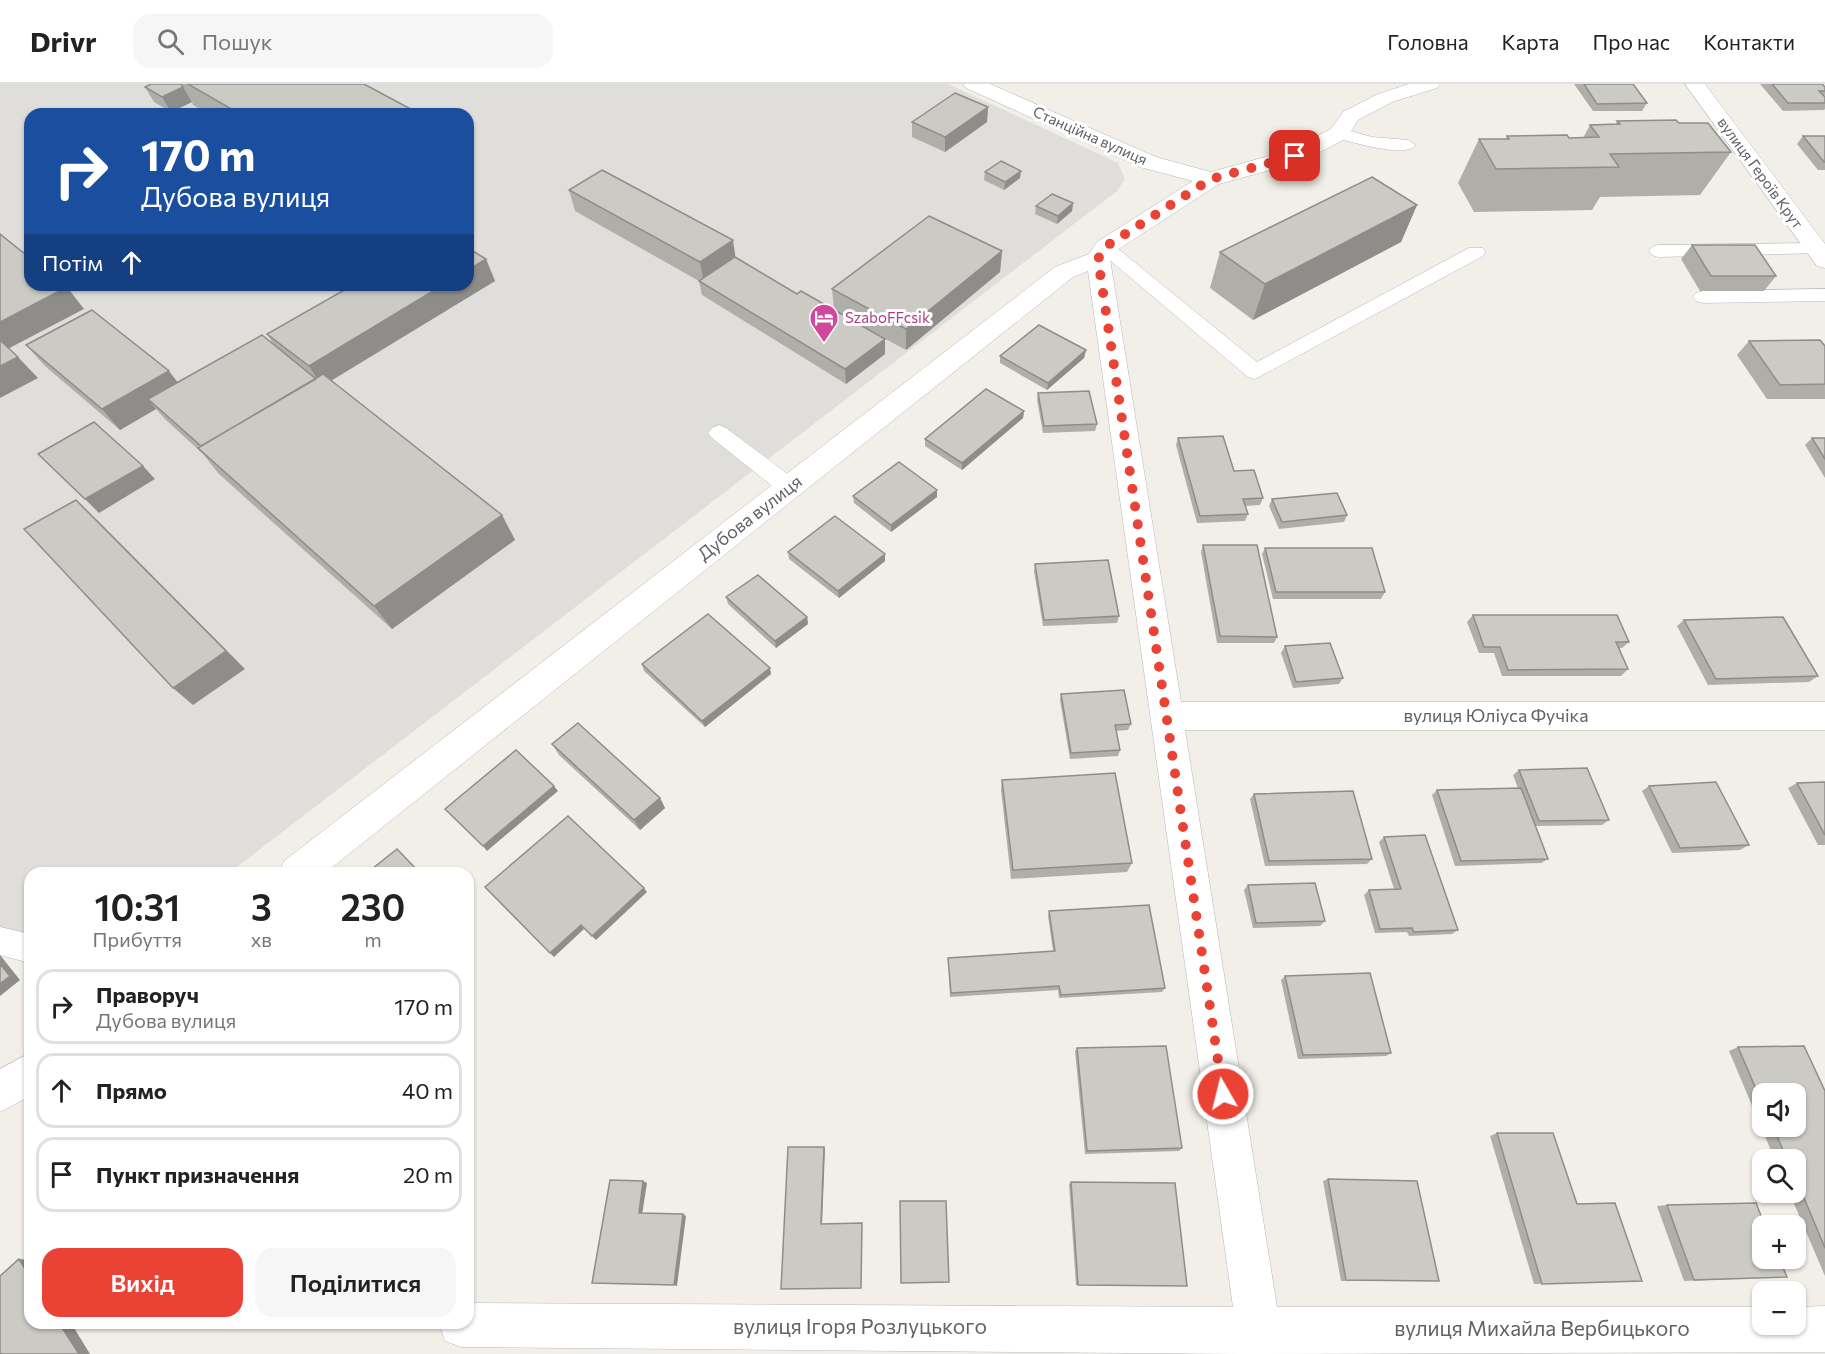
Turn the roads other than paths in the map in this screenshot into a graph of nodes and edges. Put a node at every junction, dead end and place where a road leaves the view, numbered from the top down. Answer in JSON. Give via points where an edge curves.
{"nodes":[{"id":1,"x":973,"y":84,"type":"edge"},
{"id":2,"x":1430,"y":84,"type":"edge"},
{"id":3,"x":1695,"y":84,"type":"edge"},
{"id":4,"x":1339,"y":133,"type":"junction"},
{"id":5,"x":1408,"y":145,"type":"dead end"},
{"id":6,"x":1211,"y":179,"type":"junction"},
{"id":7,"x":1658,"y":250,"type":"dead end"},
{"id":8,"x":1476,"y":252,"type":"dead end"},
{"id":9,"x":1102,"y":253,"type":"junction"},
{"id":10,"x":1821,"y":255,"type":"edge"},
{"id":11,"x":1825,"y":295,"type":"edge"},
{"id":12,"x":1703,"y":297,"type":"dead end"},
{"id":13,"x":719,"y":433,"type":"dead end"},
{"id":14,"x":789,"y":487,"type":"junction"},
{"id":15,"x":1167,"y":716,"type":"junction"},
{"id":16,"x":1825,"y":716,"type":"edge"},
{"id":17,"x":305,"y":867,"type":"edge"},
{"id":18,"x":0,"y":941,"type":"edge"},
{"id":19,"x":24,"y":946,"type":"edge"},
{"id":20,"x":24,"y":1077,"type":"edge"},
{"id":21,"x":0,"y":1092,"type":"edge"},
{"id":22,"x":474,"y":1325,"type":"edge"},
{"id":23,"x":1825,"y":1329,"type":"edge"},
{"id":24,"x":1261,"y":1342,"type":"edge"}],
"edges":[{"from":1,"to":6,"type":"street","name":"Станційна вулиця","via":[[1148,162]]},
{"from":2,"to":4,"type":"street","via":[[1385,98],[1350,116]]},
{"from":3,"to":10,"type":"street","name":"вулиця Героїв Крут"},
{"from":4,"to":5,"type":"lane","via":[[1371,142]]},
{"from":4,"to":6,"type":"street","via":[[1295,156]]},
{"from":6,"to":9,"type":"street","name":"Дубова вулиця"},
{"from":7,"to":10,"type":"lane"},
{"from":8,"to":9,"type":"lane","via":[[1255,372]]},
{"from":9,"to":14,"type":"street","name":"Дубова вулиця","via":[[1064,272]]},
{"from":9,"to":15,"type":"street"},
{"from":11,"to":12,"type":"lane"},
{"from":13,"to":14,"type":"lane"},
{"from":14,"to":17,"type":"street","name":"Дубова вулиця"},
{"from":15,"to":16,"type":"street","name":"вулиця Юліуса Фучіка"},
{"from":15,"to":24,"type":"street"},
{"from":18,"to":19,"type":"lane"},
{"from":20,"to":21,"type":"street"},
{"from":22,"to":24,"type":"street","name":"вулиця Ігоря Розлуцького"},
{"from":23,"to":24,"type":"street","name":"вулиця Михайла Вербицького"}]}
